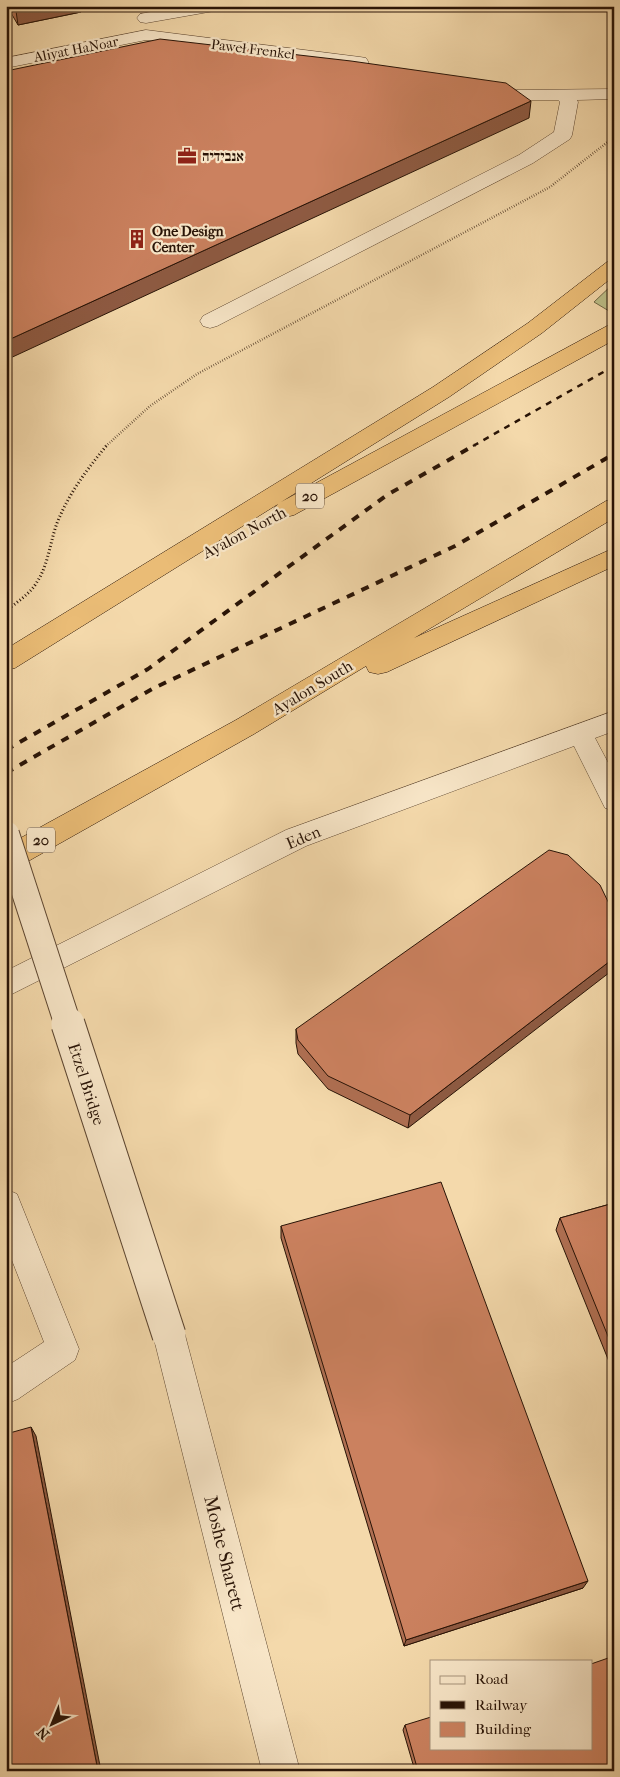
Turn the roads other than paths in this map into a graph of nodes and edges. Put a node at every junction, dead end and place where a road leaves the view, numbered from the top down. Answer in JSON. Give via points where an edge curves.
{"nodes":[{"id":1,"x":214,"y":6,"type":"edge"},
{"id":2,"x":144,"y":27,"type":"edge"},
{"id":3,"x":6,"y":63,"type":"edge"},
{"id":4,"x":6,"y":75,"type":"edge"},
{"id":5,"x":378,"y":76,"type":"edge"},
{"id":6,"x":472,"y":89,"type":"edge"},
{"id":7,"x":614,"y":94,"type":"edge"},
{"id":8,"x":564,"y":95,"type":"junction"},
{"id":9,"x":614,"y":266,"type":"edge"},
{"id":10,"x":210,"y":321,"type":"dead end"},
{"id":11,"x":614,"y":331,"type":"edge"},
{"id":12,"x":614,"y":507,"type":"edge"},
{"id":13,"x":614,"y":556,"type":"edge"},
{"id":14,"x":6,"y":661,"type":"edge"},
{"id":15,"x":614,"y":721,"type":"edge"},
{"id":16,"x":245,"y":727,"type":"junction"},
{"id":17,"x":580,"y":733,"type":"junction"},
{"id":18,"x":614,"y":801,"type":"edge"},
{"id":19,"x":6,"y":834,"type":"edge"},
{"id":20,"x":6,"y":860,"type":"edge"},
{"id":21,"x":6,"y":985,"type":"edge"},
{"id":22,"x":6,"y":1204,"type":"edge"},
{"id":23,"x":169,"y":1335,"type":"joint"},
{"id":24,"x":6,"y":1386,"type":"edge"},
{"id":25,"x":281,"y":1771,"type":"edge"}],
"edges":[{"from":1,"to":2,"type":"street"},
{"from":2,"to":3,"type":"street","name":"Aliyat HaNoar"},
{"from":2,"to":4,"type":"street","name":"Aliyat HaNoar"},
{"from":2,"to":5,"type":"street","name":"Paweł Frenkel"},
{"from":6,"to":8,"type":"street","via":[[519,95]]},
{"from":7,"to":8,"type":"street"},
{"from":8,"to":10,"type":"street","via":[[569,102],[563,135],[534,154]]},
{"from":9,"to":14,"type":"highway","via":[[535,328],[441,392]]},
{"from":11,"to":14,"type":"highway","name":"Ayalon North","number":"20"},
{"from":12,"to":16,"type":"highway","name":"Ayalon South","number":"20"},
{"from":13,"to":16,"type":"highway"},
{"from":15,"to":17,"type":"street","name":"Eden"},
{"from":16,"to":20,"type":"highway","name":"Ayalon South","number":"20"},
{"from":17,"to":18,"type":"street"},
{"from":17,"to":21,"type":"street","name":"Eden","via":[[296,838]]},
{"from":19,"to":23,"type":"street","name":"Etzel Bridge","bridge":true},
{"from":22,"to":24,"type":"street","via":[[62,1349]]},
{"from":23,"to":25,"type":"street","name":"Moshe Sharett"}]}
